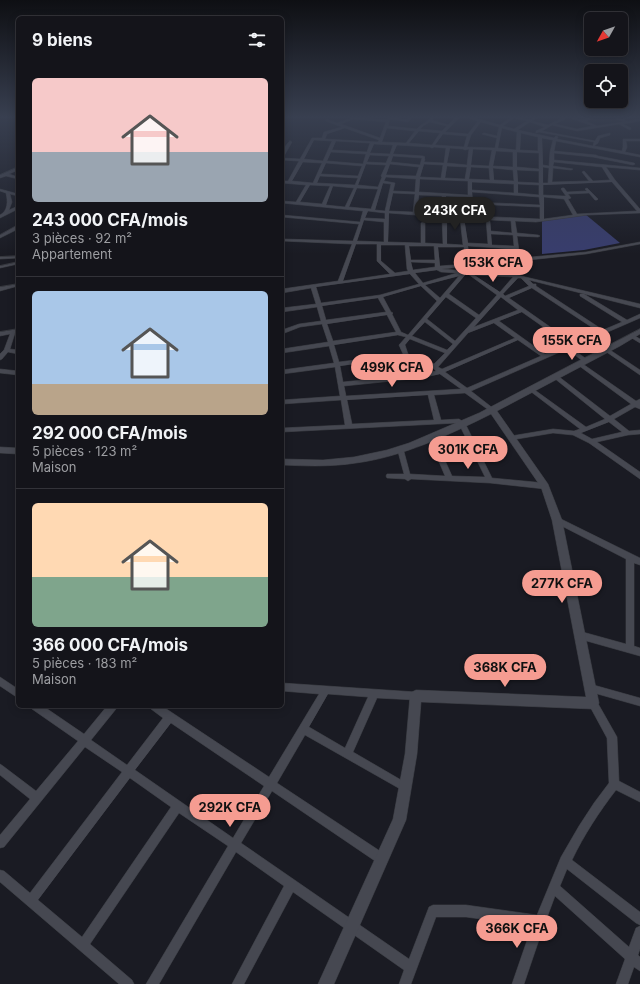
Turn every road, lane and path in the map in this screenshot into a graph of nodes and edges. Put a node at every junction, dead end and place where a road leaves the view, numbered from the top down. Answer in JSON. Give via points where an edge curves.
{"nodes":[{"id":1,"x":301,"y":162,"type":"edge"},
{"id":2,"x":324,"y":162,"type":"joint"},
{"id":3,"x":469,"y":162,"type":"edge"},
{"id":4,"x":492,"y":162,"type":"edge"},
{"id":5,"x":516,"y":162,"type":"edge"},
{"id":6,"x":541,"y":162,"type":"edge"},
{"id":7,"x":552,"y":162,"type":"joint"},
{"id":8,"x":594,"y":162,"type":"edge"},
{"id":9,"x":622,"y":162,"type":"edge"},
{"id":10,"x":565,"y":163,"type":"joint"},
{"id":11,"x":365,"y":164,"type":"junction"},
{"id":12,"x":388,"y":164,"type":"junction"},
{"id":13,"x":421,"y":164,"type":"junction"},
{"id":14,"x":445,"y":164,"type":"junction"},
{"id":15,"x":633,"y":164,"type":"joint"},
{"id":16,"x":469,"y":166,"type":"junction"},
{"id":17,"x":594,"y":166,"type":"junction"},
{"id":18,"x":491,"y":167,"type":"junction"},
{"id":19,"x":604,"y":167,"type":"junction"},
{"id":20,"x":516,"y":168,"type":"junction"},
{"id":21,"x":541,"y":168,"type":"junction"},
{"id":22,"x":552,"y":168,"type":"junction"},
{"id":23,"x":559,"y":168,"type":"junction"},
{"id":24,"x":16,"y":169,"type":"edge"},
{"id":25,"x":571,"y":169,"type":"dead end"},
{"id":26,"x":630,"y":169,"type":"junction"},
{"id":27,"x":640,"y":169,"type":"edge"},
{"id":28,"x":584,"y":172,"type":"dead end"},
{"id":29,"x":563,"y":173,"type":"dead end"},
{"id":30,"x":5,"y":174,"type":"junction"},
{"id":31,"x":318,"y":175,"type":"junction"},
{"id":32,"x":384,"y":176,"type":"junction"},
{"id":33,"x":0,"y":177,"type":"edge"},
{"id":34,"x":16,"y":177,"type":"edge"},
{"id":35,"x":360,"y":177,"type":"junction"},
{"id":36,"x":418,"y":178,"type":"junction"},
{"id":37,"x":567,"y":178,"type":"dead end"},
{"id":38,"x":443,"y":179,"type":"junction"},
{"id":39,"x":468,"y":180,"type":"junction"},
{"id":40,"x":492,"y":181,"type":"junction"},
{"id":41,"x":613,"y":181,"type":"junction"},
{"id":42,"x":286,"y":182,"type":"edge"},
{"id":43,"x":382,"y":182,"type":"junction"},
{"id":44,"x":582,"y":182,"type":"junction"},
{"id":45,"x":592,"y":182,"type":"junction"},
{"id":46,"x":516,"y":183,"type":"junction"},
{"id":47,"x":571,"y":183,"type":"junction"},
{"id":48,"x":308,"y":184,"type":"junction"},
{"id":49,"x":314,"y":184,"type":"junction"},
{"id":50,"x":542,"y":184,"type":"junction"},
{"id":51,"x":550,"y":184,"type":"junction"},
{"id":52,"x":332,"y":185,"type":"junction"},
{"id":53,"x":355,"y":187,"type":"junction"},
{"id":54,"x":380,"y":188,"type":"junction"},
{"id":55,"x":563,"y":188,"type":"dead end"},
{"id":56,"x":0,"y":190,"type":"edge"},
{"id":57,"x":8,"y":192,"type":"junction"},
{"id":58,"x":391,"y":192,"type":"junction"},
{"id":59,"x":590,"y":192,"type":"junction"},
{"id":60,"x":417,"y":193,"type":"junction"},
{"id":61,"x":470,"y":193,"type":"junction"},
{"id":62,"x":16,"y":194,"type":"edge"},
{"id":63,"x":444,"y":194,"type":"junction"},
{"id":64,"x":516,"y":194,"type":"junction"},
{"id":65,"x":566,"y":195,"type":"junction"},
{"id":66,"x":542,"y":196,"type":"junction"},
{"id":67,"x":596,"y":199,"type":"dead end"},
{"id":68,"x":284,"y":203,"type":"edge"},
{"id":69,"x":470,"y":203,"type":"junction"},
{"id":70,"x":297,"y":204,"type":"junction"},
{"id":71,"x":497,"y":204,"type":"junction"},
{"id":72,"x":321,"y":206,"type":"junction"},
{"id":73,"x":542,"y":206,"type":"junction"},
{"id":74,"x":0,"y":207,"type":"edge"},
{"id":75,"x":16,"y":208,"type":"edge"},
{"id":76,"x":284,"y":208,"type":"dead end"},
{"id":77,"x":347,"y":208,"type":"junction"},
{"id":78,"x":369,"y":210,"type":"junction"},
{"id":79,"x":6,"y":212,"type":"junction"},
{"id":80,"x":387,"y":212,"type":"junction"},
{"id":81,"x":415,"y":214,"type":"junction"},
{"id":82,"x":575,"y":215,"type":"junction"},
{"id":83,"x":284,"y":216,"type":"edge"},
{"id":84,"x":445,"y":216,"type":"junction"},
{"id":85,"x":0,"y":217,"type":"edge"},
{"id":86,"x":462,"y":217,"type":"junction"},
{"id":87,"x":471,"y":217,"type":"junction"},
{"id":88,"x":488,"y":218,"type":"junction"},
{"id":89,"x":314,"y":219,"type":"junction"},
{"id":90,"x":498,"y":219,"type":"junction"},
{"id":91,"x":512,"y":220,"type":"junction"},
{"id":92,"x":542,"y":220,"type":"junction"},
{"id":93,"x":362,"y":221,"type":"junction"},
{"id":94,"x":387,"y":221,"type":"junction"},
{"id":95,"x":423,"y":223,"type":"dead end"},
{"id":96,"x":16,"y":228,"type":"edge"},
{"id":97,"x":489,"y":232,"type":"junction"},
{"id":98,"x":515,"y":234,"type":"junction"},
{"id":99,"x":538,"y":236,"type":"dead end"},
{"id":100,"x":0,"y":237,"type":"edge"},
{"id":101,"x":284,"y":240,"type":"edge"},
{"id":102,"x":354,"y":243,"type":"junction"},
{"id":103,"x":640,"y":243,"type":"edge"},
{"id":104,"x":379,"y":244,"type":"junction"},
{"id":105,"x":386,"y":244,"type":"junction"},
{"id":106,"x":407,"y":244,"type":"junction"},
{"id":107,"x":424,"y":245,"type":"junction"},
{"id":108,"x":436,"y":245,"type":"junction"},
{"id":109,"x":465,"y":245,"type":"junction"},
{"id":110,"x":445,"y":246,"type":"junction"},
{"id":111,"x":490,"y":246,"type":"junction"},
{"id":112,"x":499,"y":246,"type":"junction"},
{"id":113,"x":517,"y":248,"type":"junction"},
{"id":114,"x":16,"y":257,"type":"edge"},
{"id":115,"x":0,"y":258,"type":"edge"},
{"id":116,"x":518,"y":259,"type":"junction"},
{"id":117,"x":408,"y":261,"type":"junction"},
{"id":118,"x":500,"y":261,"type":"junction"},
{"id":119,"x":437,"y":262,"type":"junction"},
{"id":120,"x":16,"y":263,"type":"edge"},
{"id":121,"x":468,"y":264,"type":"junction"},
{"id":122,"x":0,"y":267,"type":"edge"},
{"id":123,"x":438,"y":268,"type":"junction"},
{"id":124,"x":411,"y":271,"type":"junction"},
{"id":125,"x":393,"y":274,"type":"junction"},
{"id":126,"x":467,"y":274,"type":"junction"},
{"id":127,"x":519,"y":276,"type":"junction"},
{"id":128,"x":340,"y":282,"type":"junction"},
{"id":129,"x":542,"y":282,"type":"junction"},
{"id":130,"x":16,"y":285,"type":"edge"},
{"id":131,"x":422,"y":285,"type":"junction"},
{"id":132,"x":313,"y":286,"type":"junction"},
{"id":133,"x":532,"y":286,"type":"junction"},
{"id":134,"x":0,"y":288,"type":"edge"},
{"id":135,"x":284,"y":291,"type":"edge"},
{"id":136,"x":576,"y":291,"type":"junction"},
{"id":137,"x":446,"y":294,"type":"junction"},
{"id":138,"x":380,"y":296,"type":"junction"},
{"id":139,"x":502,"y":296,"type":"junction"},
{"id":140,"x":440,"y":301,"type":"junction"},
{"id":141,"x":319,"y":304,"type":"junction"},
{"id":142,"x":640,"y":306,"type":"edge"},
{"id":143,"x":284,"y":310,"type":"edge"},
{"id":144,"x":522,"y":310,"type":"junction"},
{"id":145,"x":390,"y":313,"type":"junction"},
{"id":146,"x":640,"y":316,"type":"edge"},
{"id":147,"x":478,"y":318,"type":"junction"},
{"id":148,"x":424,"y":320,"type":"junction"},
{"id":149,"x":495,"y":321,"type":"junction"},
{"id":150,"x":627,"y":322,"type":"junction"},
{"id":151,"x":325,"y":323,"type":"junction"},
{"id":152,"x":640,"y":330,"type":"edge"},
{"id":153,"x":16,"y":331,"type":"edge"},
{"id":154,"x":284,"y":331,"type":"edge"},
{"id":155,"x":603,"y":332,"type":"junction"},
{"id":156,"x":398,"y":333,"type":"junction"},
{"id":157,"x":465,"y":333,"type":"junction"},
{"id":158,"x":0,"y":334,"type":"edge"},
{"id":159,"x":632,"y":336,"type":"junction"},
{"id":160,"x":409,"y":337,"type":"junction"},
{"id":161,"x":519,"y":338,"type":"junction"},
{"id":162,"x":640,"y":341,"type":"edge"},
{"id":163,"x":331,"y":343,"type":"junction"},
{"id":164,"x":456,"y":344,"type":"junction"},
{"id":165,"x":573,"y":345,"type":"junction"},
{"id":166,"x":567,"y":348,"type":"junction"},
{"id":167,"x":7,"y":350,"type":"junction"},
{"id":168,"x":607,"y":350,"type":"junction"},
{"id":169,"x":284,"y":351,"type":"edge"},
{"id":170,"x":16,"y":352,"type":"edge"},
{"id":171,"x":448,"y":352,"type":"junction"},
{"id":172,"x":406,"y":354,"type":"junction"},
{"id":173,"x":545,"y":357,"type":"junction"},
{"id":174,"x":0,"y":358,"type":"edge"},
{"id":175,"x":583,"y":362,"type":"junction"},
{"id":176,"x":337,"y":364,"type":"junction"},
{"id":177,"x":435,"y":367,"type":"junction"},
{"id":178,"x":0,"y":371,"type":"edge"},
{"id":179,"x":284,"y":372,"type":"edge"},
{"id":180,"x":440,"y":372,"type":"junction"},
{"id":181,"x":16,"y":373,"type":"edge"},
{"id":182,"x":640,"y":373,"type":"edge"},
{"id":183,"x":556,"y":377,"type":"junction"},
{"id":184,"x":341,"y":384,"type":"junction"},
{"id":185,"x":532,"y":390,"type":"junction"},
{"id":186,"x":465,"y":391,"type":"junction"},
{"id":187,"x":431,"y":393,"type":"junction"},
{"id":188,"x":344,"y":398,"type":"junction"},
{"id":189,"x":284,"y":402,"type":"edge"},
{"id":190,"x":638,"y":404,"type":"edge"},
{"id":191,"x":492,"y":410,"type":"junction"},
{"id":192,"x":610,"y":419,"type":"junction"},
{"id":193,"x":438,"y":422,"type":"junction"},
{"id":194,"x":463,"y":425,"type":"junction"},
{"id":195,"x":349,"y":427,"type":"junction"},
{"id":196,"x":284,"y":430,"type":"edge"},
{"id":197,"x":585,"y":430,"type":"junction"},
{"id":198,"x":628,"y":432,"type":"junction"},
{"id":199,"x":640,"y":432,"type":"edge"},
{"id":200,"x":574,"y":433,"type":"junction"},
{"id":201,"x":432,"y":438,"type":"junction"},
{"id":202,"x":511,"y":438,"type":"junction"},
{"id":203,"x":591,"y":441,"type":"junction"},
{"id":204,"x":400,"y":448,"type":"junction"},
{"id":205,"x":0,"y":450,"type":"edge"},
{"id":206,"x":16,"y":451,"type":"edge"},
{"id":207,"x":284,"y":462,"type":"edge"},
{"id":208,"x":389,"y":476,"type":"dead end"},
{"id":209,"x":640,"y":476,"type":"edge"},
{"id":210,"x":408,"y":478,"type":"junction"},
{"id":211,"x":450,"y":479,"type":"junction"},
{"id":212,"x":490,"y":480,"type":"junction"},
{"id":213,"x":545,"y":486,"type":"junction"},
{"id":214,"x":557,"y":520,"type":"junction"},
{"id":215,"x":630,"y":558,"type":"junction"},
{"id":216,"x":640,"y":562,"type":"edge"},
{"id":217,"x":579,"y":636,"type":"junction"},
{"id":218,"x":630,"y":649,"type":"junction"},
{"id":219,"x":640,"y":652,"type":"edge"},
{"id":220,"x":0,"y":681,"type":"edge"},
{"id":221,"x":284,"y":687,"type":"edge"},
{"id":222,"x":590,"y":688,"type":"junction"},
{"id":223,"x":326,"y":690,"type":"junction"},
{"id":224,"x":16,"y":693,"type":"edge"},
{"id":225,"x":375,"y":693,"type":"junction"},
{"id":226,"x":416,"y":696,"type":"junction"},
{"id":227,"x":640,"y":702,"type":"edge"},
{"id":228,"x":593,"y":704,"type":"junction"},
{"id":229,"x":39,"y":708,"type":"edge"},
{"id":230,"x":111,"y":708,"type":"edge"},
{"id":231,"x":157,"y":708,"type":"edge"},
{"id":232,"x":170,"y":716,"type":"junction"},
{"id":233,"x":303,"y":728,"type":"junction"},
{"id":234,"x":85,"y":740,"type":"junction"},
{"id":235,"x":347,"y":754,"type":"junction"},
{"id":236,"x":0,"y":769,"type":"edge"},
{"id":237,"x":128,"y":771,"type":"junction"},
{"id":238,"x":270,"y":784,"type":"junction"},
{"id":239,"x":614,"y":784,"type":"junction"},
{"id":240,"x":405,"y":787,"type":"junction"},
{"id":241,"x":37,"y":798,"type":"junction"},
{"id":242,"x":640,"y":798,"type":"edge"},
{"id":243,"x":178,"y":806,"type":"junction"},
{"id":244,"x":0,"y":844,"type":"edge"},
{"id":245,"x":234,"y":845,"type":"junction"},
{"id":246,"x":382,"y":858,"type":"junction"},
{"id":247,"x":565,"y":861,"type":"junction"},
{"id":248,"x":0,"y":875,"type":"edge"},
{"id":249,"x":291,"y":884,"type":"junction"},
{"id":250,"x":554,"y":888,"type":"junction"},
{"id":251,"x":31,"y":901,"type":"junction"},
{"id":252,"x":640,"y":919,"type":"edge"},
{"id":253,"x":538,"y":921,"type":"junction"},
{"id":254,"x":351,"y":927,"type":"junction"},
{"id":255,"x":640,"y":932,"type":"edge"},
{"id":256,"x":83,"y":946,"type":"junction"},
{"id":257,"x":636,"y":962,"type":"edge"},
{"id":258,"x":411,"y":968,"type":"junction"},
{"id":259,"x":128,"y":984,"type":"edge"},
{"id":260,"x":152,"y":984,"type":"edge"},
{"id":261,"x":238,"y":984,"type":"edge"},
{"id":262,"x":326,"y":984,"type":"edge"},
{"id":263,"x":405,"y":984,"type":"edge"},
{"id":264,"x":518,"y":984,"type":"edge"},
{"id":265,"x":622,"y":984,"type":"edge"}],
"edges":[{"from":1,"to":42,"type":"street"},
{"from":2,"to":11,"type":"street"},
{"from":2,"to":31,"type":"street"},
{"from":3,"to":16,"type":"street"},
{"from":4,"to":18,"type":"street"},
{"from":5,"to":20,"type":"street"},
{"from":6,"to":21,"type":"street"},
{"from":7,"to":10,"type":"street"},
{"from":7,"to":22,"type":"street"},
{"from":8,"to":17,"type":"street"},
{"from":9,"to":15,"type":"street"},
{"from":10,"to":17,"type":"street"},
{"from":11,"to":12,"type":"street"},
{"from":11,"to":35,"type":"street"},
{"from":12,"to":13,"type":"street"},
{"from":12,"to":32,"type":"street"},
{"from":13,"to":14,"type":"street"},
{"from":13,"to":36,"type":"street"},
{"from":14,"to":16,"type":"street"},
{"from":14,"to":38,"type":"street"},
{"from":15,"to":26,"type":"street"},
{"from":16,"to":18,"type":"street"},
{"from":16,"to":39,"type":"street"},
{"from":17,"to":19,"type":"street"},
{"from":18,"to":20,"type":"street"},
{"from":18,"to":40,"type":"street"},
{"from":19,"to":26,"type":"street"},
{"from":19,"to":41,"type":"street"},
{"from":20,"to":21,"type":"street"},
{"from":20,"to":46,"type":"street"},
{"from":21,"to":22,"type":"street"},
{"from":21,"to":50,"type":"street"},
{"from":22,"to":23,"type":"street"},
{"from":22,"to":51,"type":"street"},
{"from":23,"to":25,"type":"street"},
{"from":23,"to":29,"type":"street"},
{"from":24,"to":30,"type":"street"},
{"from":26,"to":27,"type":"street"},
{"from":28,"to":45,"type":"street"},
{"from":30,"to":33,"type":"street"},
{"from":30,"to":34,"type":"street"},
{"from":31,"to":35,"type":"street"},
{"from":31,"to":49,"type":"street"},
{"from":32,"to":36,"type":"street"},
{"from":32,"to":43,"type":"street"},
{"from":35,"to":53,"type":"street"},
{"from":36,"to":38,"type":"street"},
{"from":36,"to":60,"type":"street"},
{"from":37,"to":47,"type":"street"},
{"from":38,"to":39,"type":"street"},
{"from":39,"to":40,"type":"street"},
{"from":39,"to":61,"type":"street"},
{"from":40,"to":46,"type":"street"},
{"from":41,"to":45,"type":"street"},
{"from":41,"to":82,"type":"street","via":[[640,212]]},
{"from":42,"to":48,"type":"street"},
{"from":43,"to":54,"type":"street"},
{"from":43,"to":58,"type":"street","via":[[393,183]]},
{"from":44,"to":45,"type":"street"},
{"from":44,"to":47,"type":"street"},
{"from":44,"to":59,"type":"street"},
{"from":46,"to":50,"type":"street"},
{"from":46,"to":64,"type":"street"},
{"from":47,"to":51,"type":"street"},
{"from":48,"to":49,"type":"street"},
{"from":48,"to":70,"type":"street"},
{"from":49,"to":52,"type":"street"},
{"from":50,"to":51,"type":"street"},
{"from":50,"to":66,"type":"street"},
{"from":52,"to":53,"type":"street"},
{"from":52,"to":72,"type":"street"},
{"from":53,"to":54,"type":"street"},
{"from":53,"to":77,"type":"street"},
{"from":54,"to":78,"type":"street"},
{"from":55,"to":65,"type":"street"},
{"from":56,"to":57,"type":"street"},
{"from":57,"to":62,"type":"street"},
{"from":57,"to":79,"type":"street","via":[[11,199]]},
{"from":58,"to":60,"type":"street"},
{"from":58,"to":80,"type":"street"},
{"from":59,"to":65,"type":"street"},
{"from":59,"to":67,"type":"street"},
{"from":60,"to":63,"type":"street"},
{"from":60,"to":81,"type":"street"},
{"from":61,"to":63,"type":"street"},
{"from":61,"to":64,"type":"street"},
{"from":61,"to":69,"type":"street"},
{"from":63,"to":84,"type":"street"},
{"from":64,"to":66,"type":"street"},
{"from":65,"to":66,"type":"street"},
{"from":65,"to":82,"type":"street"},
{"from":66,"to":73,"type":"street"},
{"from":68,"to":70,"type":"street"},
{"from":68,"to":76,"type":"street"},
{"from":69,"to":71,"type":"street"},
{"from":69,"to":87,"type":"street"},
{"from":70,"to":72,"type":"street"},
{"from":71,"to":73,"type":"street"},
{"from":71,"to":90,"type":"street"},
{"from":72,"to":77,"type":"street"},
{"from":72,"to":89,"type":"street"},
{"from":73,"to":92,"type":"street"},
{"from":74,"to":79,"type":"street"},
{"from":75,"to":79,"type":"street"},
{"from":77,"to":78,"type":"street"},
{"from":78,"to":80,"type":"street"},
{"from":78,"to":93,"type":"street"},
{"from":79,"to":85,"type":"street"},
{"from":80,"to":81,"type":"street"},
{"from":80,"to":94,"type":"street"},
{"from":81,"to":84,"type":"street"},
{"from":82,"to":92,"type":"street"},
{"from":83,"to":89,"type":"street"},
{"from":84,"to":86,"type":"street"},
{"from":84,"to":110,"type":"street"},
{"from":86,"to":87,"type":"street"},
{"from":86,"to":109,"type":"street"},
{"from":87,"to":88,"type":"street"},
{"from":88,"to":90,"type":"street"},
{"from":88,"to":97,"type":"street"},
{"from":89,"to":93,"type":"street"},
{"from":90,"to":91,"type":"street"},
{"from":91,"to":92,"type":"street"},
{"from":91,"to":98,"type":"street"},
{"from":93,"to":94,"type":"street"},
{"from":93,"to":102,"type":"street"},
{"from":94,"to":105,"type":"street"},
{"from":95,"to":107,"type":"street"},
{"from":96,"to":100,"type":"street"},
{"from":97,"to":98,"type":"street"},
{"from":97,"to":111,"type":"street"},
{"from":98,"to":99,"type":"street"},
{"from":98,"to":113,"type":"street"},
{"from":101,"to":102,"type":"street"},
{"from":102,"to":104,"type":"street"},
{"from":102,"to":128,"type":"street"},
{"from":103,"to":116,"type":"street","via":[[586,253]]},
{"from":104,"to":105,"type":"street"},
{"from":104,"to":125,"type":"street","via":[[379,261]]},
{"from":105,"to":106,"type":"street"},
{"from":106,"to":107,"type":"street"},
{"from":106,"to":117,"type":"street"},
{"from":107,"to":108,"type":"street"},
{"from":108,"to":110,"type":"street"},
{"from":108,"to":119,"type":"street"},
{"from":109,"to":110,"type":"street"},
{"from":109,"to":111,"type":"street"},
{"from":109,"to":121,"type":"street"},
{"from":111,"to":112,"type":"street"},
{"from":112,"to":113,"type":"street"},
{"from":112,"to":118,"type":"street"},
{"from":113,"to":116,"type":"street"},
{"from":114,"to":115,"type":"street"},
{"from":116,"to":118,"type":"street"},
{"from":117,"to":119,"type":"street"},
{"from":117,"to":124,"type":"street"},
{"from":118,"to":121,"type":"street"},
{"from":119,"to":123,"type":"street"},
{"from":120,"to":122,"type":"street"},
{"from":121,"to":123,"type":"street"},
{"from":123,"to":124,"type":"street"},
{"from":123,"to":126,"type":"street","via":[[444,272]]},
{"from":124,"to":125,"type":"street"},
{"from":124,"to":131,"type":"street"},
{"from":125,"to":128,"type":"street"},
{"from":126,"to":127,"type":"street"},
{"from":126,"to":131,"type":"street"},
{"from":126,"to":137,"type":"street"},
{"from":126,"to":139,"type":"street"},
{"from":127,"to":129,"type":"street"},
{"from":127,"to":133,"type":"street"},
{"from":127,"to":139,"type":"street"},
{"from":128,"to":132,"type":"street"},
{"from":129,"to":133,"type":"street"},
{"from":129,"to":136,"type":"street"},
{"from":130,"to":134,"type":"street"},
{"from":131,"to":138,"type":"street"},
{"from":131,"to":140,"type":"street"},
{"from":132,"to":135,"type":"street"},
{"from":132,"to":141,"type":"street"},
{"from":133,"to":139,"type":"street"},
{"from":133,"to":155,"type":"street"},
{"from":136,"to":142,"type":"street"},
{"from":136,"to":150,"type":"street"},
{"from":137,"to":140,"type":"street"},
{"from":137,"to":147,"type":"street"},
{"from":138,"to":141,"type":"street"},
{"from":138,"to":145,"type":"street"},
{"from":139,"to":144,"type":"street"},
{"from":139,"to":147,"type":"street"},
{"from":140,"to":148,"type":"street"},
{"from":141,"to":143,"type":"street"},
{"from":141,"to":151,"type":"street"},
{"from":144,"to":149,"type":"street"},
{"from":144,"to":165,"type":"street"},
{"from":145,"to":151,"type":"street"},
{"from":145,"to":156,"type":"street"},
{"from":146,"to":150,"type":"street"},
{"from":147,"to":157,"type":"street"},
{"from":148,"to":160,"type":"street"},
{"from":148,"to":164,"type":"street"},
{"from":149,"to":157,"type":"street"},
{"from":149,"to":161,"type":"street"},
{"from":150,"to":155,"type":"street"},
{"from":151,"to":154,"type":"street","via":[[299,326]]},
{"from":151,"to":163,"type":"street"},
{"from":152,"to":159,"type":"street"},
{"from":153,"to":158,"type":"street"},
{"from":153,"to":167,"type":"street"},
{"from":155,"to":165,"type":"street"},
{"from":156,"to":160,"type":"street"},
{"from":156,"to":163,"type":"street"},
{"from":157,"to":164,"type":"street"},
{"from":159,"to":162,"type":"street"},
{"from":159,"to":168,"type":"street"},
{"from":160,"to":171,"type":"street"},
{"from":160,"to":172,"type":"street","via":[[402,345]]},
{"from":161,"to":173,"type":"street"},
{"from":161,"to":180,"type":"street"},
{"from":163,"to":169,"type":"street"},
{"from":163,"to":176,"type":"street"},
{"from":164,"to":171,"type":"street"},
{"from":165,"to":166,"type":"street"},
{"from":166,"to":173,"type":"street"},
{"from":166,"to":175,"type":"street"},
{"from":167,"to":170,"type":"street"},
{"from":167,"to":174,"type":"street"},
{"from":168,"to":175,"type":"street"},
{"from":168,"to":182,"type":"street"},
{"from":171,"to":177,"type":"street"},
{"from":172,"to":176,"type":"street"},
{"from":172,"to":177,"type":"street"},
{"from":173,"to":186,"type":"street"},
{"from":175,"to":183,"type":"street"},
{"from":175,"to":190,"type":"street"},
{"from":176,"to":179,"type":"street"},
{"from":176,"to":184,"type":"street"},
{"from":177,"to":180,"type":"street"},
{"from":178,"to":181,"type":"street"},
{"from":180,"to":184,"type":"street"},
{"from":180,"to":186,"type":"street"},
{"from":183,"to":185,"type":"street"},
{"from":183,"to":192,"type":"street"},
{"from":184,"to":188,"type":"street"},
{"from":185,"to":191,"type":"street"},
{"from":185,"to":197,"type":"street"},
{"from":186,"to":187,"type":"street"},
{"from":186,"to":191,"type":"street"},
{"from":187,"to":188,"type":"street"},
{"from":187,"to":193,"type":"street"},
{"from":188,"to":189,"type":"street"},
{"from":188,"to":195,"type":"street"},
{"from":190,"to":192,"type":"street"},
{"from":191,"to":194,"type":"street"},
{"from":191,"to":202,"type":"street"},
{"from":192,"to":197,"type":"street"},
{"from":192,"to":198,"type":"street"},
{"from":193,"to":194,"type":"street","via":[[459,422]]},
{"from":193,"to":195,"type":"street"},
{"from":194,"to":201,"type":"street"},
{"from":194,"to":212,"type":"street"},
{"from":195,"to":196,"type":"street"},
{"from":197,"to":200,"type":"street"},
{"from":198,"to":199,"type":"street"},
{"from":198,"to":203,"type":"street"},
{"from":200,"to":202,"type":"street","via":[[553,431]]},
{"from":200,"to":203,"type":"street"},
{"from":201,"to":204,"type":"street"},
{"from":201,"to":211,"type":"street"},
{"from":202,"to":213,"type":"street"},
{"from":203,"to":209,"type":"street"},
{"from":204,"to":207,"type":"street","via":[[356,460]]},
{"from":204,"to":210,"type":"street"},
{"from":205,"to":206,"type":"street"},
{"from":208,"to":210,"type":"street"},
{"from":210,"to":211,"type":"street"},
{"from":211,"to":212,"type":"street"},
{"from":212,"to":213,"type":"street"},
{"from":213,"to":214,"type":"street"},
{"from":214,"to":215,"type":"street"},
{"from":214,"to":217,"type":"street"},
{"from":215,"to":216,"type":"street"},
{"from":215,"to":218,"type":"street"},
{"from":217,"to":218,"type":"street"},
{"from":217,"to":222,"type":"street"},
{"from":218,"to":219,"type":"street"},
{"from":220,"to":224,"type":"street"},
{"from":221,"to":223,"type":"street"},
{"from":222,"to":227,"type":"street"},
{"from":222,"to":228,"type":"street"},
{"from":223,"to":225,"type":"street"},
{"from":223,"to":233,"type":"street"},
{"from":225,"to":226,"type":"street"},
{"from":225,"to":235,"type":"street"},
{"from":226,"to":228,"type":"street"},
{"from":226,"to":240,"type":"street"},
{"from":228,"to":239,"type":"street","via":[[612,736]]},
{"from":229,"to":234,"type":"street"},
{"from":230,"to":234,"type":"street"},
{"from":231,"to":232,"type":"street"},
{"from":232,"to":237,"type":"street"},
{"from":232,"to":238,"type":"street"},
{"from":233,"to":235,"type":"street"},
{"from":233,"to":238,"type":"street"},
{"from":234,"to":237,"type":"street"},
{"from":234,"to":241,"type":"street"},
{"from":235,"to":240,"type":"street"},
{"from":236,"to":241,"type":"street"},
{"from":237,"to":243,"type":"street"},
{"from":237,"to":251,"type":"street"},
{"from":238,"to":245,"type":"street"},
{"from":238,"to":246,"type":"street"},
{"from":239,"to":242,"type":"street"},
{"from":239,"to":247,"type":"street","via":[[600,801]]},
{"from":240,"to":246,"type":"street","via":[[399,820]]},
{"from":241,"to":244,"type":"street"},
{"from":243,"to":245,"type":"street"},
{"from":243,"to":256,"type":"street"},
{"from":245,"to":249,"type":"street"},
{"from":245,"to":260,"type":"street"},
{"from":246,"to":254,"type":"street"},
{"from":247,"to":250,"type":"street"},
{"from":247,"to":252,"type":"street"},
{"from":248,"to":251,"type":"street"},
{"from":249,"to":254,"type":"street"},
{"from":249,"to":261,"type":"street"},
{"from":250,"to":253,"type":"street"},
{"from":250,"to":257,"type":"street"},
{"from":251,"to":256,"type":"street"},
{"from":253,"to":258,"type":"street","via":[[466,911],[433,911]]},
{"from":253,"to":264,"type":"street"},
{"from":254,"to":258,"type":"street"},
{"from":254,"to":262,"type":"street"},
{"from":255,"to":257,"type":"street"},
{"from":256,"to":259,"type":"street"},
{"from":257,"to":265,"type":"street"},
{"from":258,"to":263,"type":"street"}]}
